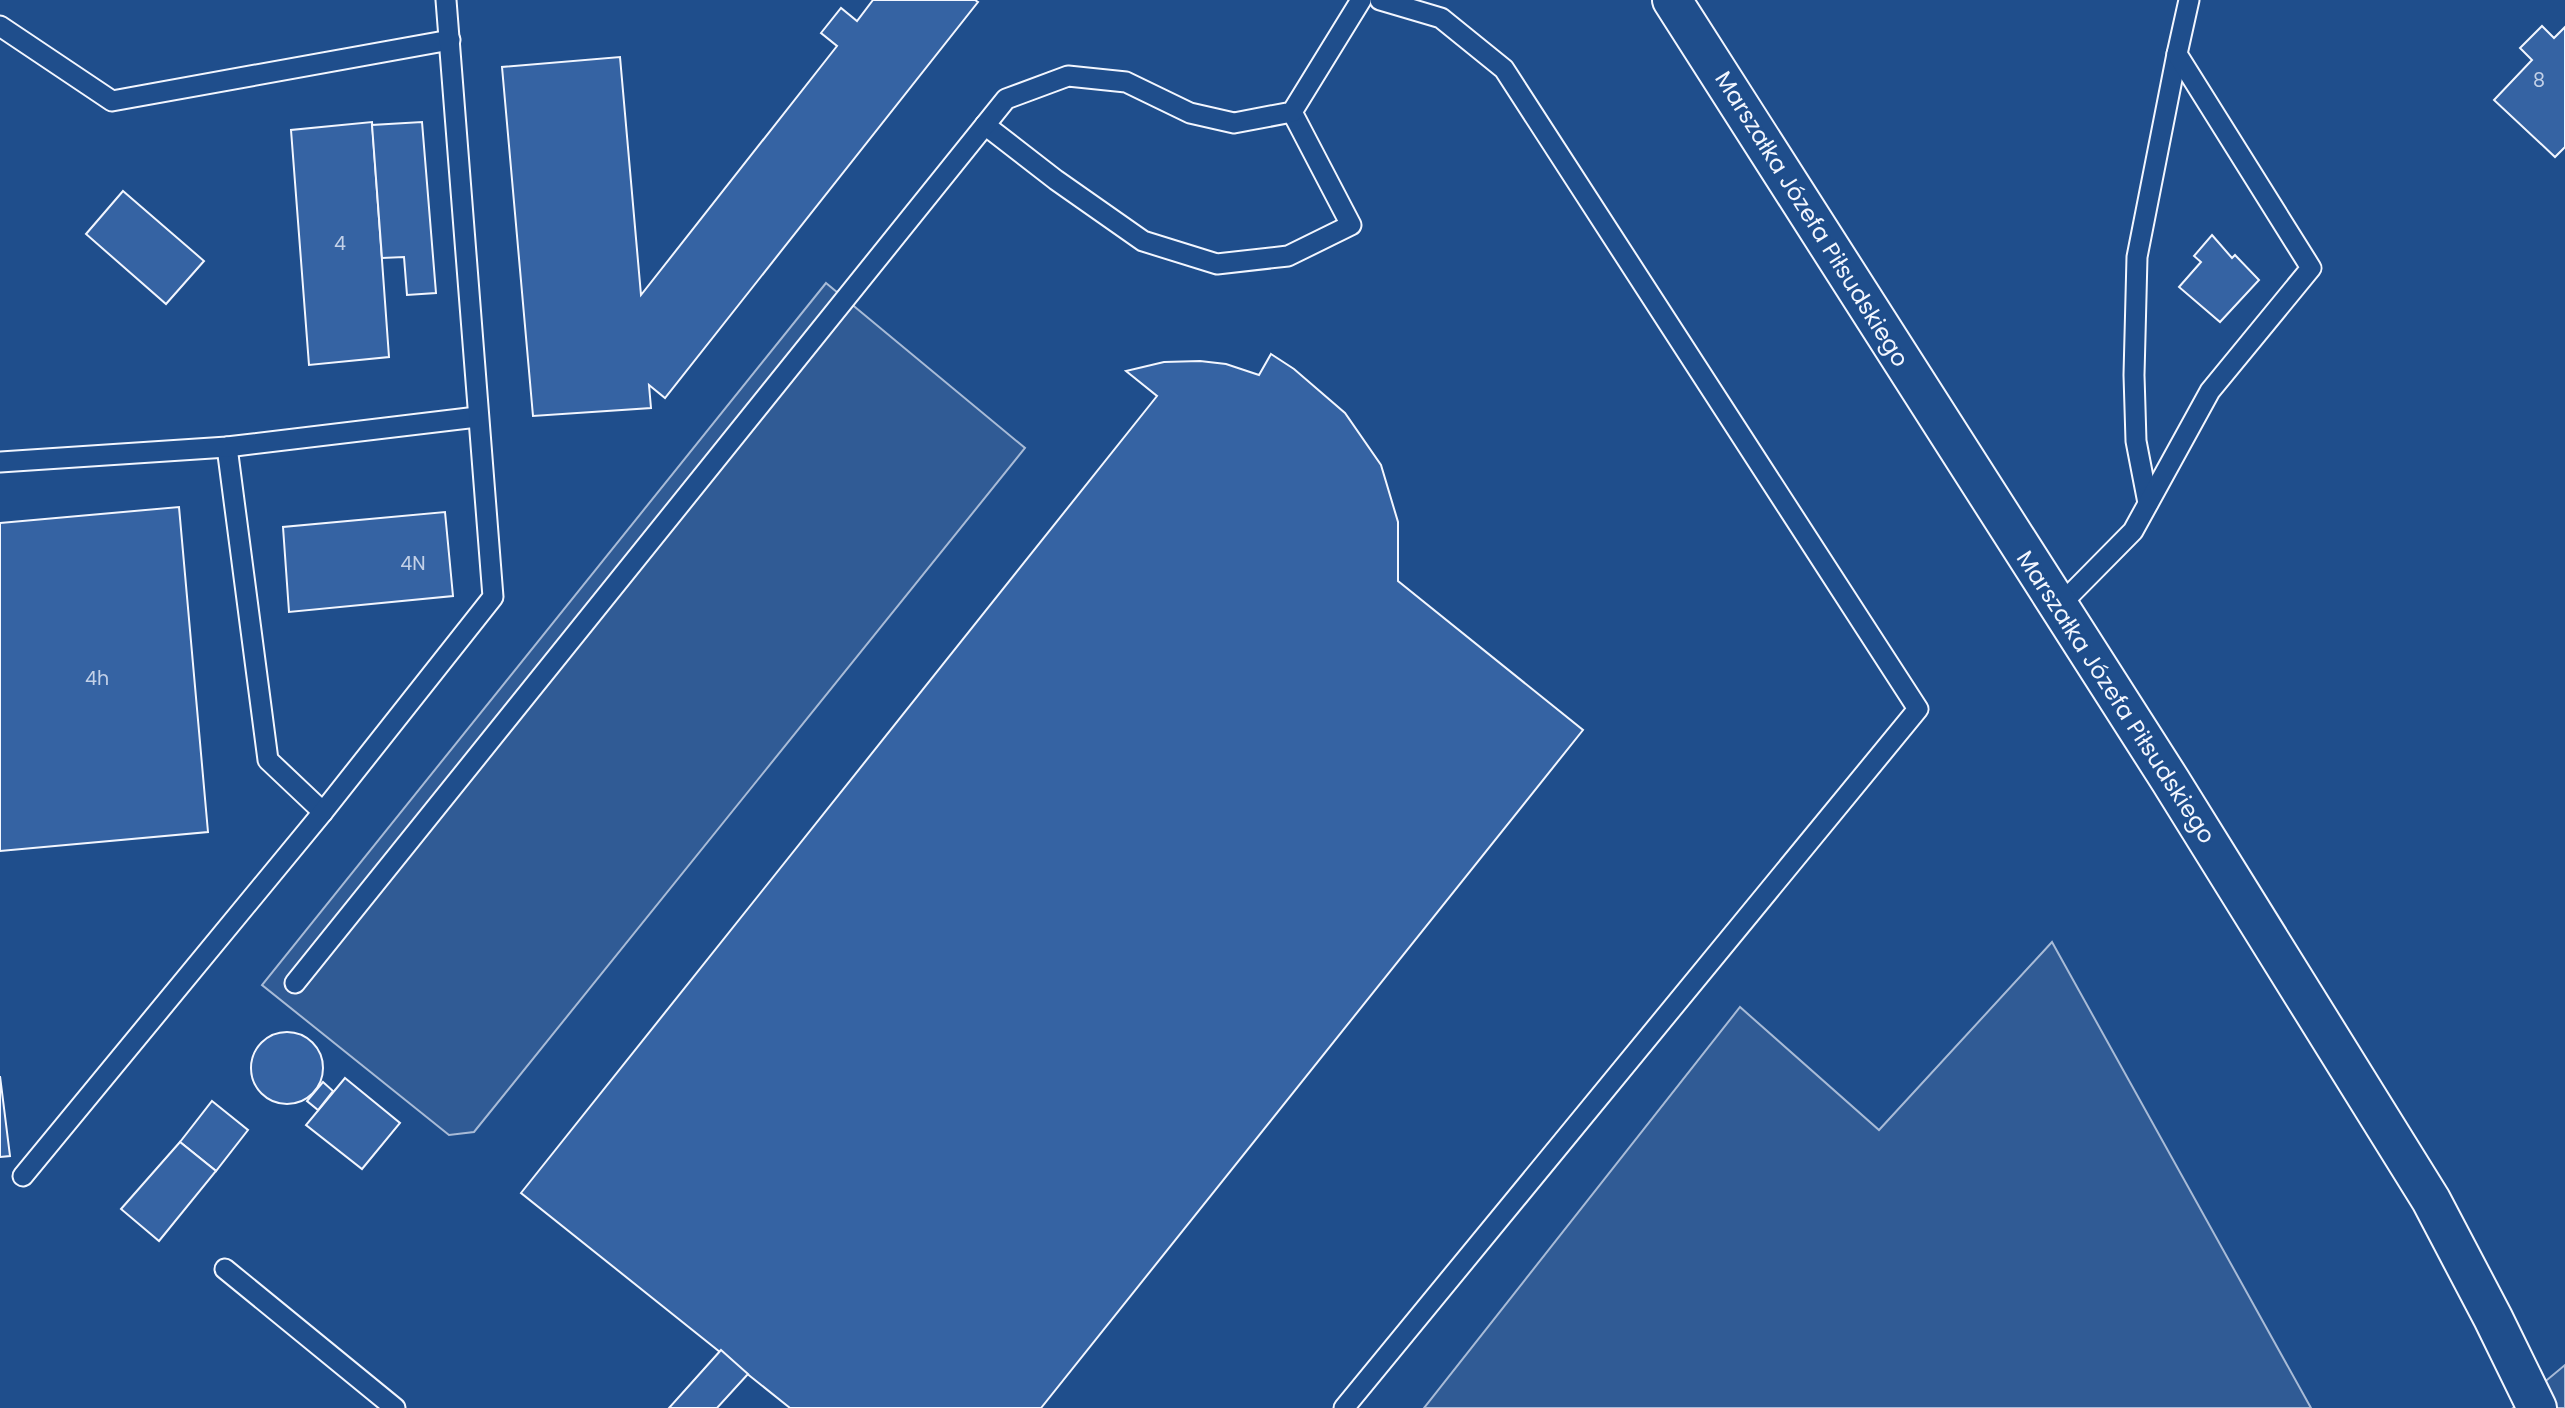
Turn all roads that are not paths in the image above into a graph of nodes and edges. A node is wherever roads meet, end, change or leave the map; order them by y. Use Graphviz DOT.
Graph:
graph roads {
  1 [pos="446,0"];
  2 [pos="1361,0"];
  3 [pos="1380,0"];
  4 [pos="1672,0"];
  5 [pos="2189,0"];
  6 [pos="0,26"];
  7 [pos="450,40"];
  8 [pos="2177,54"];
  9 [pos="1292,112"];
  10 [pos="985,125"];
  11 [pos="477,417"];
  12 [pos="227,447"];
  13 [pos="0,462"];
  14 [pos="2148,503"];
  15 [pos="2058,607"];
  16 [pos="323,812"];
  17 [pos="295,983"];
  18 [pos="23,1176"];
  19 [pos="225,1269"];
  20 [pos="396,1408"];
  21 [pos="1344,1408"];
  22 [pos="2537,1408"];
  1 -- 7 [label="lane"];
  2 -- 9 [label="lane"];
  3 -- 21 [label="lane"];
  4 -- 15 [label="highway, Marszałka Józefa Piłsudskiego"];
  5 -- 8 [label="lane"];
  6 -- 7 [label="lane"];
  7 -- 11 [label="lane"];
  8 -- 14 [label="lane"];
  8 -- 14 [label="lane"];
  9 -- 10 [label="lane"];
  9 -- 10 [label="lane"];
  10 -- 17 [label="lane"];
  11 -- 12 [label="lane"];
  11 -- 16 [label="lane"];
  12 -- 13 [label="lane"];
  12 -- 16 [label="lane"];
  14 -- 15 [label="lane"];
  15 -- 22 [label="highway, Marszałka Józefa Piłsudskiego"];
  16 -- 18 [label="lane"];
  19 -- 20 [label="lane"];
}
